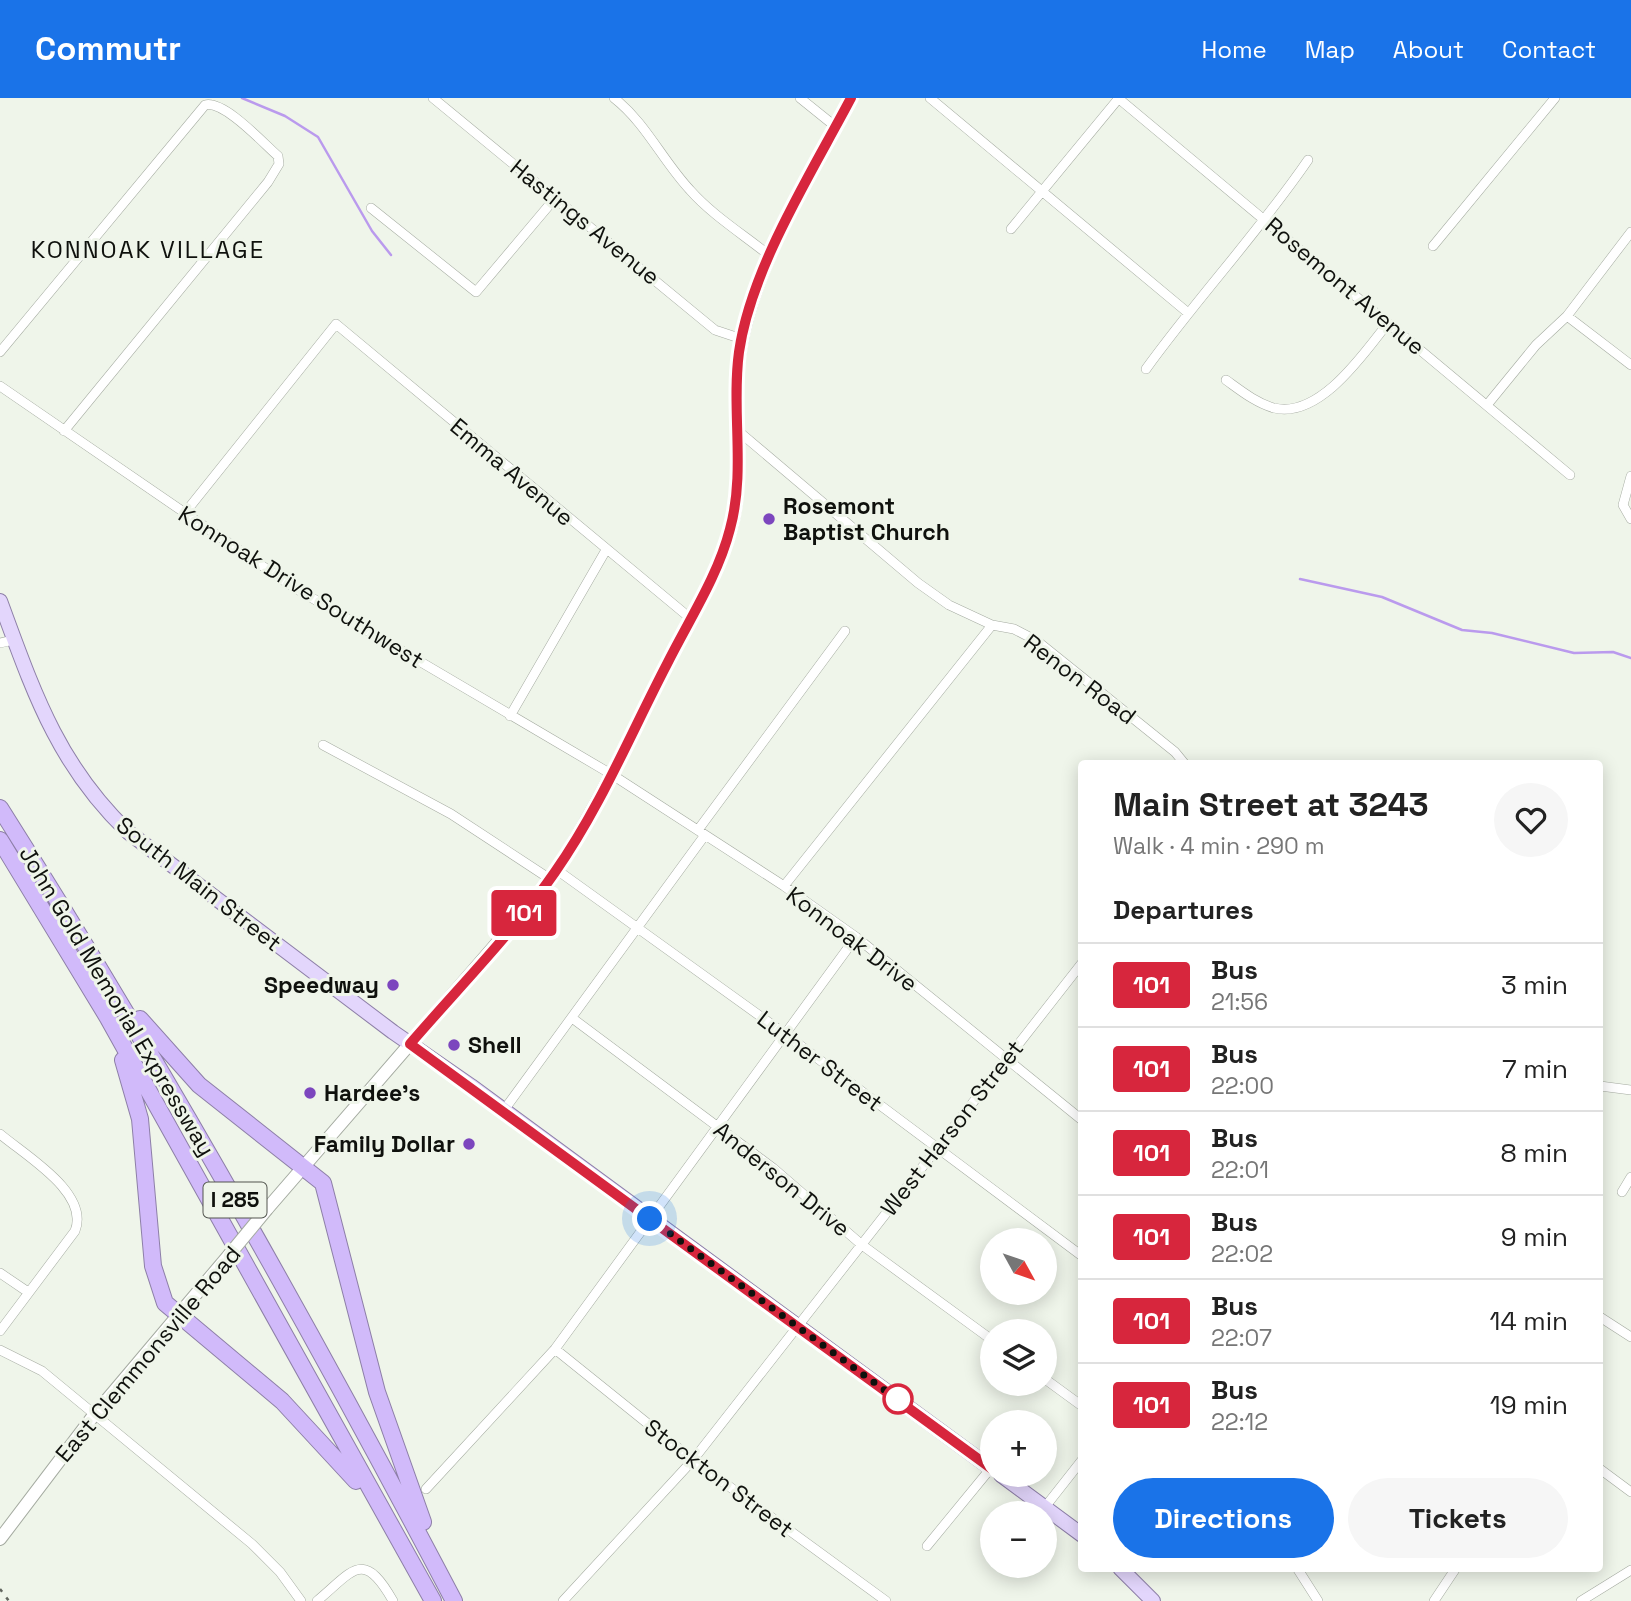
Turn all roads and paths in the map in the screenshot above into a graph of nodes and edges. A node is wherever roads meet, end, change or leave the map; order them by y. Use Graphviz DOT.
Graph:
graph roads {
  1 [pos="433,98"];
  2 [pos="614,98"];
  3 [pos="800,98"];
  4 [pos="851,98"];
  5 [pos="930,98"];
  6 [pos="1119,98"];
  7 [pos="1555,98"];
  8 [pos="836,127"];
  9 [pos="1308,160"];
  10 [pos="1043,192"];
  11 [pos="556,197"];
  12 [pos="371,208"];
  13 [pos="1266,220"];
  14 [pos="1011,229"];
  15 [pos="1631,232"];
  16 [pos="1433,246"];
  17 [pos="770,256"];
  18 [pos="1188,312"];
  19 [pos="1567,316"];
  20 [pos="1388,323"];
  21 [pos="742,339"];
  22 [pos="0,352"];
  23 [pos="1631,365"];
  24 [pos="1146,369"];
  25 [pos="1226,380"];
  26 [pos="0,386"];
  27 [pos="1487,405"];
  28 [pos="737,430"];
  29 [pos="64,431"];
  30 [pos="1570,475"];
  31 [pos="1631,476"];
  32 [pos="184,514"];
  33 [pos="1631,519"];
  34 [pos="606,550"];
  35 [pos="0,600"];
  36 [pos="690,618"];
  37 [pos="992,625"];
  38 [pos="845,631"];
  39 [pos="7,641"];
  40 [pos="510,716"];
  41 [pos="323,744"];
  42 [pos="1182,760"];
  43 [pos="611,774"];
  44 [pos="0,807"];
  45 [pos="702,832"];
  46 [pos="0,840"];
  47 [pos="554,874"];
  48 [pos="784,886"];
  49 [pos="639,927"];
  50 [pos="856,937"];
  51 [pos="1078,968"];
  52 [pos="108,979"];
  53 [pos="107,1018"];
  54 [pos="572,1018"];
  55 [pos="785,1034"];
  56 [pos="410,1044"];
  57 [pos="1005,1060"];
  58 [pos="1603,1086"];
  59 [pos="1631,1090"];
  60 [pos="504,1110"];
  61 [pos="1078,1117"];
  62 [pos="718,1126"];
  63 [pos="0,1134"];
  64 [pos="937,1149"];
  65 [pos="303,1167"];
  66 [pos="1631,1177"];
  67 [pos="1622,1192"];
  68 [pos="650,1219"];
  69 [pos="862,1245"];
  70 [pos="1078,1252"];
  71 [pos="0,1273"];
  72 [pos="28,1292"];
  73 [pos="178,1315"];
  74 [pos="1603,1319"];
  75 [pos="797,1325"];
  76 [pos="0,1331"];
  77 [pos="980,1331"];
  78 [pos="1631,1337"];
  79 [pos="555,1349"];
  80 [pos="0,1350"];
  81 [pos="1057,1388"];
  82 [pos="1078,1403"];
  83 [pos="94,1415"];
  84 [pos="693,1460"];
  85 [pos="980,1460"];
  86 [pos="1078,1465"];
  87 [pos="1603,1471"];
  88 [pos="980,1487"];
  89 [pos="1017,1487"];
  90 [pos="426,1489"];
  91 [pos="1631,1492"];
  92 [pos="1037,1501"];
  93 [pos="1050,1501"];
  94 [pos="1057,1516"];
  95 [pos="1078,1532"];
  96 [pos="0,1539"];
  97 [pos="927,1546"];
  98 [pos="1631,1570"];
  99 [pos="1124,1572"];
  100 [pos="1300,1572"];
  101 [pos="1453,1572"];
  102 [pos="1596,1592"];
  103 [pos="301,1601"];
  104 [pos="317,1601"];
  105 [pos="393,1601"];
  106 [pos="432,1601"];
  107 [pos="455,1601"];
  108 [pos="563,1601"];
  109 [pos="886,1601"];
  110 [pos="1153,1601"];
  111 [pos="1318,1601"];
  112 [pos="1434,1601"];
  113 [pos="1581,1601"];
  114 [pos="1602,1601"];
  1 -- 11 [label="street, Hastings Avenue"];
  2 -- 17 [label="street"];
  3 -- 8 [label="street"];
  4 -- 8 [label="main road, East Clemmonsville Road"];
  5 -- 10 [label="street"];
  6 -- 10 [label="street"];
  6 -- 13 [label="street, Rosemont Avenue"];
  7 -- 16 [label="street"];
  8 -- 17 [label="main road, East Clemmonsville Road"];
  9 -- 13 [label="street"];
  10 -- 14 [label="street"];
  10 -- 18 [label="street"];
  11 -- 12 [label="street"];
  11 -- 21 [label="street, Hastings Avenue"];
  13 -- 18 [label="street"];
  13 -- 20 [label="street, Rosemont Avenue"];
  15 -- 19 [label="street"];
  17 -- 21 [label="main road, East Clemmonsville Road"];
  18 -- 24 [label="street"];
  19 -- 23 [label="street"];
  19 -- 27 [label="street"];
  20 -- 25 [label="street"];
  20 -- 27 [label="street, Rosemont Avenue"];
  21 -- 28 [label="main road, East Clemmonsville Road"];
  22 -- 29 [label="street"];
  26 -- 29 [label="street, Konnoak Drive Southwest"];
  27 -- 30 [label="street, Rosemont Avenue"];
  28 -- 36 [label="main road, East Clemmonsville Road"];
  28 -- 37 [label="street, Renon Road"];
  29 -- 32 [label="street, Konnoak Drive Southwest"];
  31 -- 33 [label="street"];
  32 -- 34 [label="street, Emma Avenue"];
  32 -- 40 [label="street, Konnoak Drive Southwest"];
  34 -- 36 [label="street, Emma Avenue"];
  34 -- 40 [label="street"];
  35 -- 39 [label="main road, South Main Street"];
  36 -- 43 [label="main road, East Clemmonsville Road"];
  37 -- 42 [label="street, Renon Road"];
  37 -- 48 [label="street"];
  38 -- 45 [label="street"];
  39 -- 56 [label="main road, South Main Street"];
  40 -- 43 [label="street, Konnoak Drive Southwest"];
  41 -- 47 [label="street, Luther Street"];
  43 -- 45 [label="street, Konnoak Drive"];
  43 -- 47 [label="main road, East Clemmonsville Road"];
  44 -- 52 [label="highway, John Gold Memorial Expressway / I 285"];
  45 -- 48 [label="street, Konnoak Drive"];
  45 -- 49 [label="street"];
  46 -- 53 [label="highway, John Gold Memorial Expressway / I 285"];
  47 -- 49 [label="street, Luther Street"];
  47 -- 56 [label="main road, East Clemmonsville Road"];
  48 -- 50 [label="street, Konnoak Drive"];
  49 -- 54 [label="street"];
  49 -- 55 [label="street, Luther Street"];
  50 -- 55 [label="street"];
  50 -- 57 [label="street, Konnoak Drive"];
  51 -- 57 [label="street, West Harson Street"];
  52 -- 65 [label="highway"];
  52 -- 107 [label="highway, John Gold Memorial Expressway / I 285"];
  53 -- 73 [label="highway"];
  53 -- 106 [label="highway, John Gold Memorial Expressway / I 285"];
  54 -- 60 [label="street"];
  54 -- 62 [label="street, Anderson Drive"];
  55 -- 62 [label="street"];
  55 -- 64 [label="street, Luther Street"];
  56 -- 60 [label="main road, South Main Street"];
  56 -- 65 [label="main road, East Clemmonsville Road"];
  57 -- 61 [label="street, Konnoak Drive"];
  57 -- 64 [label="street, West Harson Street"];
  58 -- 59 [label="street"];
  60 -- 68 [label="main road, South Main Street"];
  62 -- 68 [label="street"];
  62 -- 69 [label="street, Anderson Drive"];
  63 -- 72 [label="street"];
  64 -- 69 [label="street, West Harson Street"];
  64 -- 70 [label="street, Luther Street"];
  65 -- 73 [label="main road, East Clemmonsville Road, bridge"];
  65 -- 107 [label="highway"];
  66 -- 67 [label="street"];
  68 -- 75 [label="main road, South Main Street"];
  68 -- 79 [label="street"];
  69 -- 75 [label="street, West Harson Street"];
  69 -- 77 [label="street, Anderson Drive"];
  71 -- 72 [label="street"];
  72 -- 76 [label="street"];
  73 -- 83 [label="main road, East Clemmonsville Road"];
  73 -- 106 [label="highway"];
  74 -- 78 [label="street"];
  75 -- 84 [label="street, West Harson Street"];
  75 -- 85 [label="main road, South Main Street"];
  79 -- 84 [label="street, Stockton Street"];
  79 -- 90 [label="street"];
  80 -- 83 [label="street"];
  81 -- 82 [label="street"];
  83 -- 96 [label="main road, East Clemmonsville Road"];
  83 -- 103 [label="street"];
  84 -- 108 [label="street, West Harson Street"];
  84 -- 109 [label="street, Stockton Street"];
  86 -- 93 [label="street"];
  87 -- 91 [label="street"];
  88 -- 97 [label="street"];
  89 -- 92 [label="main road, South Main Street"];
  94 -- 95 [label="main road, South Main Street"];
  98 -- 102 [label="street"];
  99 -- 110 [label="main road"];
  100 -- 111 [label="street"];
  101 -- 112 [label="street"];
  102 -- 113 [label="street"];
  102 -- 114 [label="street"];
  104 -- 105 [label="street"];
}
